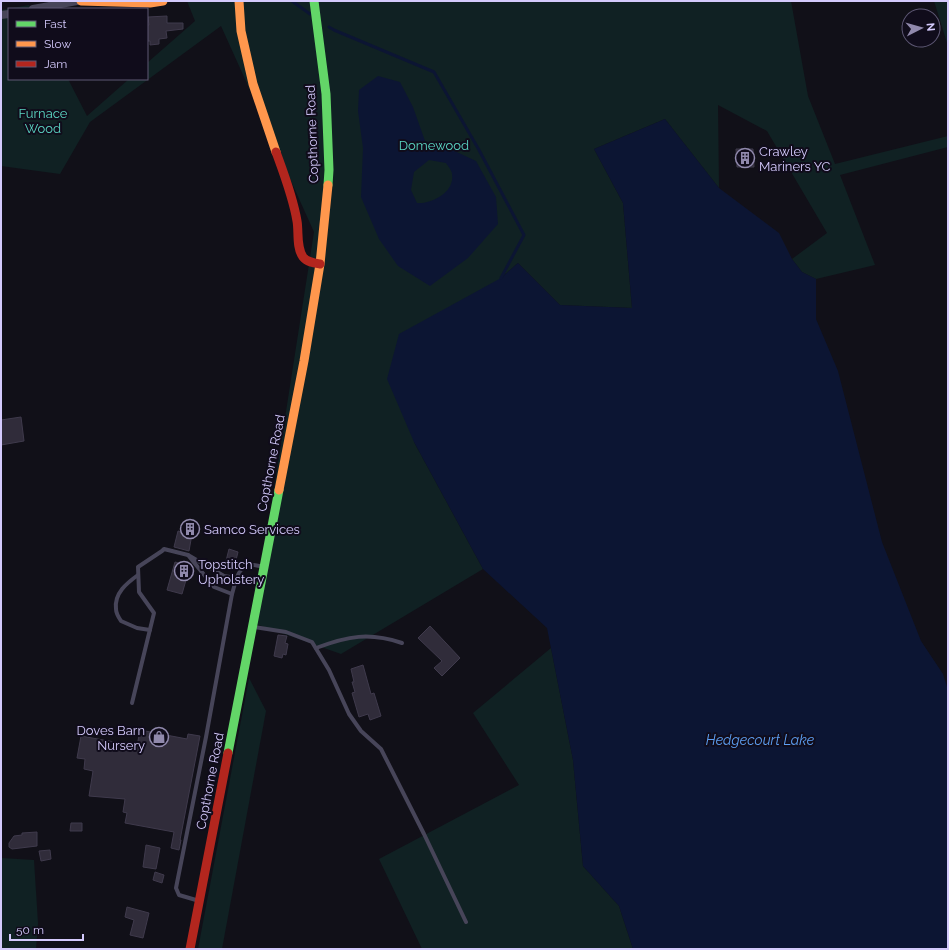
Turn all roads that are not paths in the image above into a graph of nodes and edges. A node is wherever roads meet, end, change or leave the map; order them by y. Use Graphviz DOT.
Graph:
graph roads {
  1 [pos="77,1"];
  2 [pos="81,1"];
  3 [pos="164,1"];
  4 [pos="239,1"];
  5 [pos="314,1"];
  6 [pos="38,8"];
  7 [pos="320,264"];
  8 [pos="188,555"];
  9 [pos="263,566"];
  10 [pos="138,576"];
  11 [pos="236,578"];
  12 [pos="232,594"];
  13 [pos="252,627"];
  14 [pos="150,630"];
  15 [pos="402,643"];
  16 [pos="316,648"];
  17 [pos="132,703"];
  18 [pos="199,901"];
  19 [pos="466,922"];
  20 [pos="190,949"];
  1 -- 6 [label="street"];
  2 -- 3 [label="main road"];
  4 -- 7 [label="main road"];
  5 -- 7 [label="main road, Copthorne Road"];
  7 -- 9 [label="main road, Copthorne Road"];
  8 -- 10 [label="lane"];
  8 -- 11 [label="lane"];
  8 -- 12 [label="lane"];
  9 -- 11 [label="lane"];
  9 -- 13 [label="main road, Copthorne Road"];
  10 -- 14 [label="lane"];
  10 -- 14 [label="lane"];
  11 -- 12 [label="lane"];
  12 -- 18 [label="lane"];
  13 -- 16 [label="lane"];
  13 -- 18 [label="main road, Copthorne Road"];
  14 -- 17 [label="lane"];
  15 -- 16 [label="lane"];
  16 -- 19 [label="lane"];
  18 -- 20 [label="main road, Copthorne Road"];
}
